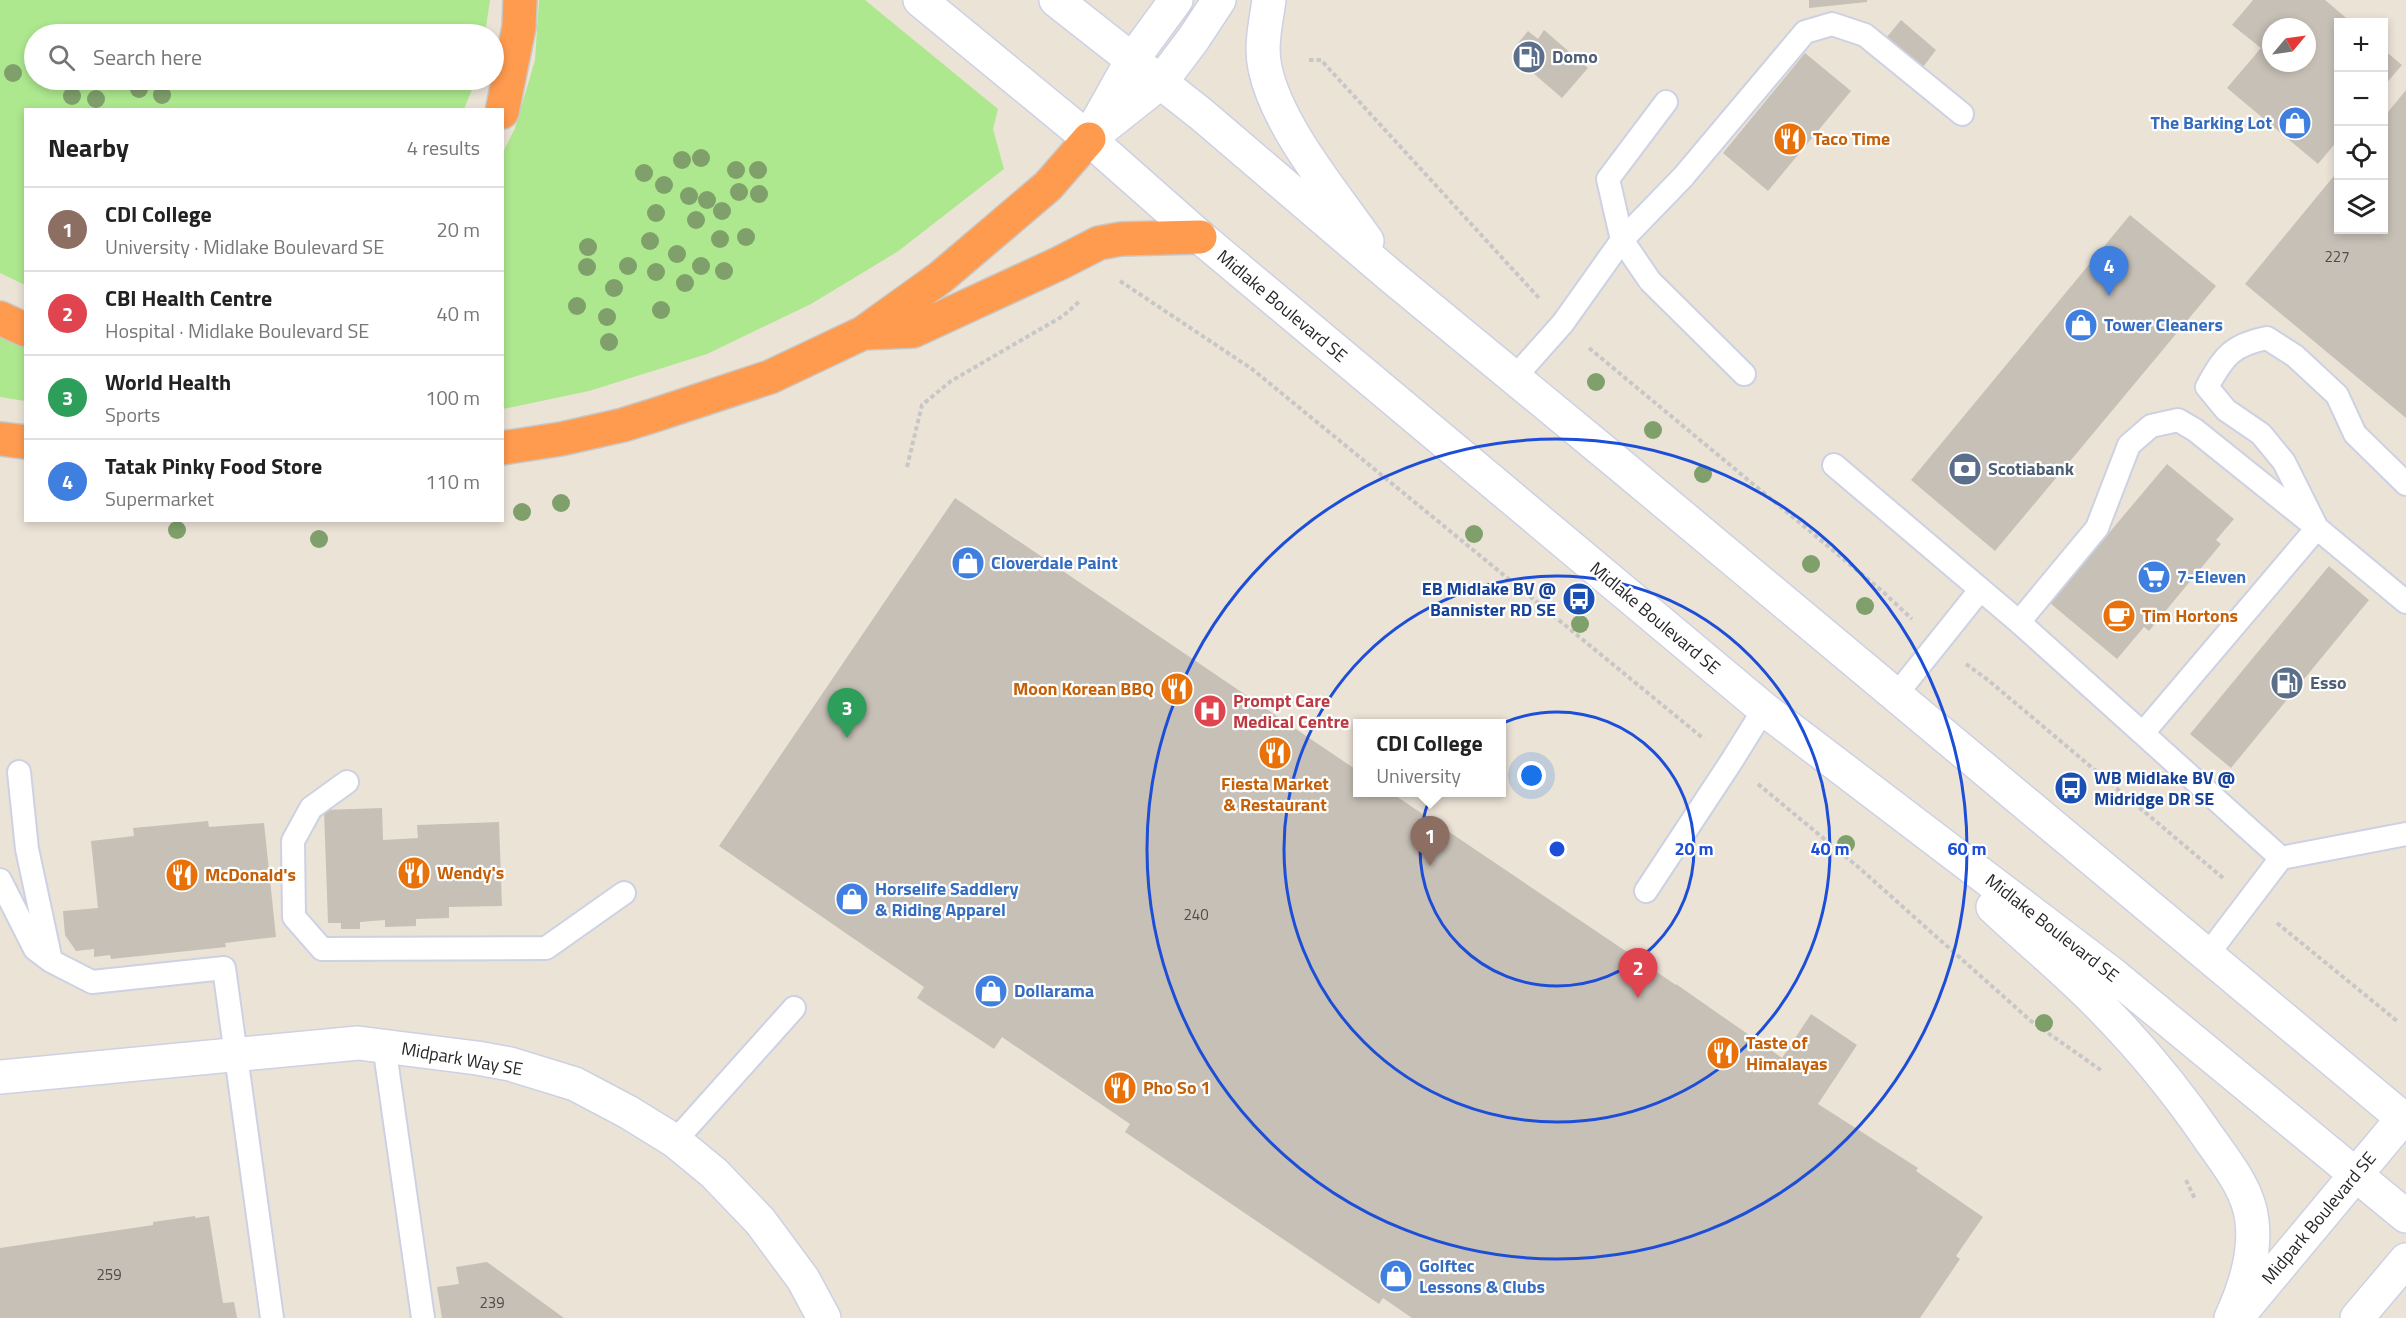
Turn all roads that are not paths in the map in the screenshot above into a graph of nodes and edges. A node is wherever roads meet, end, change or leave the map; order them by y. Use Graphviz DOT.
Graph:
graph roads {
  1 [pos="520,0"];
  2 [pos="920,0"];
  3 [pos="1056,0"];
  4 [pos="1176,0"];
  5 [pos="1219,0"];
  6 [pos="1269,0"];
  7 [pos="1132,60"];
  8 [pos="1161,82"];
  9 [pos="1666,102"];
  10 [pos="503,108"];
  11 [pos="1962,114"];
  12 [pos="1089,138"];
  13 [pos="1200,237"];
  14 [pos="1622,240"];
  15 [pos="1392,277"];
  16 [pos="0,318"];
  17 [pos="24,329"];
  18 [pos="863,333"];
  19 [pos="1744,374"];
  20 [pos="1515,377"];
  21 [pos="0,439"];
  22 [pos="24,442"];
  23 [pos="504,448"];
  24 [pos="1834,465"];
  25 [pos="2406,484"];
  26 [pos="2317,528"];
  27 [pos="1980,590"];
  28 [pos="2406,602"];
  29 [pos="2019,621"];
  30 [pos="1896,695"];
  31 [pos="1764,709"];
  32 [pos="2143,733"];
  33 [pos="19,772"];
  34 [pos="1857,779"];
  35 [pos="347,782"];
  36 [pos="2406,834"];
  37 [pos="2281,858"];
  38 [pos="0,880"];
  39 [pos="1646,891"];
  40 [pos="624,893"];
  41 [pos="2208,954"];
  42 [pos="51,962"];
  43 [pos="794,1008"];
  44 [pos="384,1045"];
  45 [pos="237,1055"];
  46 [pos="0,1077"];
  47 [pos="2405,1118"];
  48 [pos="675,1141"];
  49 [pos="2355,1174"];
  50 [pos="2406,1216"];
  51 [pos="2406,1260"];
  52 [pos="272,1318"];
  53 [pos="423,1318"];
  54 [pos="824,1318"];
  55 [pos="2230,1318"];
  56 [pos="2236,1318"];
  57 [pos="2357,1318"];
  1 -- 10 [label="highway"];
  2 -- 12 [label="street, Midlake Boulevard SE"];
  3 -- 7 [label="street"];
  4 -- 7 [label="street"];
  5 -- 8 [label="street"];
  6 -- 15 [label="street"];
  7 -- 8 [label="street"];
  7 -- 12 [label="street"];
  8 -- 12 [label="street"];
  8 -- 15 [label="street"];
  9 -- 14 [label="lane"];
  11 -- 14 [label="lane"];
  12 -- 13 [label="street, Midlake Boulevard SE"];
  12 -- 18 [label="highway"];
  13 -- 18 [label="highway"];
  13 -- 31 [label="street, Midlake Boulevard SE"];
  14 -- 19 [label="lane"];
  14 -- 20 [label="lane"];
  15 -- 20 [label="street"];
  16 -- 17 [label="highway"];
  18 -- 23 [label="highway"];
  20 -- 30 [label="street"];
  21 -- 22 [label="highway"];
  24 -- 27 [label="lane"];
  25 -- 26 [label="lane"];
  26 -- 28 [label="lane"];
  26 -- 29 [label="lane"];
  26 -- 32 [label="lane"];
  27 -- 29 [label="lane"];
  27 -- 30 [label="lane"];
  29 -- 32 [label="lane"];
  30 -- 41 [label="street"];
  31 -- 34 [label="street, Midlake Boulevard SE"];
  31 -- 39 [label="lane"];
  32 -- 37 [label="lane"];
  33 -- 42 [label="lane"];
  34 -- 49 [label="street, Midlake Boulevard SE"];
  34 -- 55 [label="street"];
  35 -- 40 [label="lane"];
  36 -- 37 [label="lane"];
  37 -- 41 [label="lane"];
  38 -- 42 [label="lane"];
  41 -- 47 [label="street"];
  42 -- 45 [label="lane"];
  43 -- 48 [label="lane"];
  44 -- 45 [label="street, Midpark Way SE"];
  44 -- 48 [label="street, Midpark Way SE"];
  44 -- 53 [label="lane"];
  45 -- 46 [label="street, Midpark Way SE"];
  45 -- 52 [label="lane"];
  47 -- 49 [label="street, Midpark Boulevard SE"];
  48 -- 54 [label="street, Midpark Way SE"];
  49 -- 50 [label="street, Midlake Boulevard SE"];
  49 -- 56 [label="street, Midpark Boulevard SE"];
  51 -- 57 [label="street"];
}
